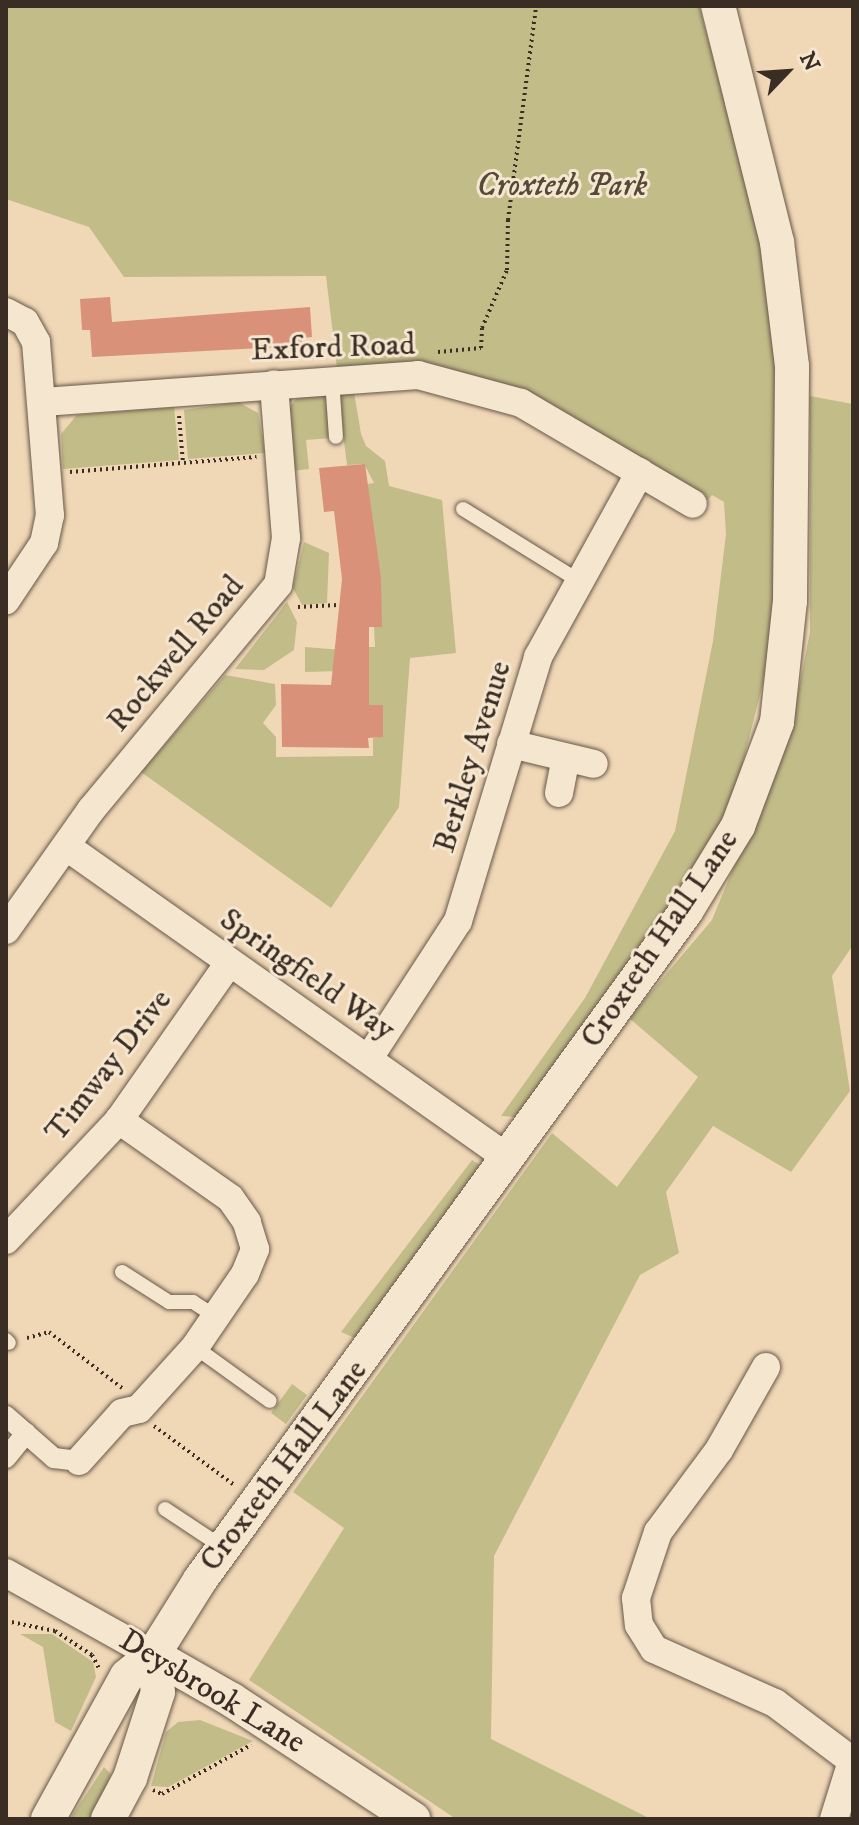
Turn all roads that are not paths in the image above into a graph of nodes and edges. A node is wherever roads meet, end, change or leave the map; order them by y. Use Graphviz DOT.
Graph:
graph roads {
  1 [pos="718,6"];
  2 [pos="6,312"];
  3 [pos="332,379"];
  4 [pos="274,384"];
  5 [pos="43,402"];
  6 [pos="336,437"];
  7 [pos="640,472"];
  8 [pos="693,504"];
  9 [pos="463,509"];
  10 [pos="579,581"];
  11 [pos="6,600"];
  12 [pos="511,744"];
  13 [pos="566,758"];
  14 [pos="594,764"];
  15 [pos="559,793"];
  16 [pos="67,847"];
  17 [pos="6,930"];
  18 [pos="229,963"];
  19 [pos="369,1058"];
  20 [pos="119,1120"];
  21 [pos="509,1159"];
  22 [pos="6,1240"];
  23 [pos="122,1272"];
  24 [pos="216,1317"];
  25 [pos="195,1347"];
  26 [pos="766,1367"];
  27 [pos="270,1401"];
  28 [pos="6,1416"];
  29 [pos="26,1433"];
  30 [pos="6,1458"];
  31 [pos="79,1461"];
  32 [pos="165,1509"];
  33 [pos="224,1549"];
  34 [pos="6,1573"];
  35 [pos="153,1655"];
  36 [pos="86,1749"];
  37 [pos="852,1759"];
  38 [pos="130,1778"];
  39 [pos="48,1819"];
  40 [pos="108,1819"];
  41 [pos="413,1819"];
  42 [pos="834,1819"];
  1 -- 21 [label="street, Croxteth Hall Lane"];
  2 -- 5 [label="street"];
  3 -- 4 [label="street, Exford Road"];
  3 -- 6 [label="lane"];
  3 -- 7 [label="street, Exford Road"];
  4 -- 5 [label="street, Exford Road"];
  4 -- 16 [label="street, Rockwell Road"];
  5 -- 11 [label="street"];
  7 -- 8 [label="street, Exford Road"];
  7 -- 10 [label="street, Berkley Avenue"];
  9 -- 10 [label="lane"];
  10 -- 12 [label="street, Berkley Avenue"];
  12 -- 13 [label="street"];
  12 -- 19 [label="street, Berkley Avenue"];
  13 -- 14 [label="street"];
  13 -- 15 [label="street"];
  16 -- 17 [label="street, Rockwell Road"];
  16 -- 18 [label="street, Springfield Way"];
  18 -- 19 [label="street, Springfield Way"];
  18 -- 20 [label="street, Timway Drive"];
  19 -- 21 [label="street, Springfield Way"];
  20 -- 22 [label="street, Timway Drive"];
  20 -- 24 [label="street"];
  21 -- 33 [label="street, Croxteth Hall Lane"];
  23 -- 24 [label="lane"];
  24 -- 25 [label="street"];
  25 -- 27 [label="lane"];
  25 -- 31 [label="street"];
  26 -- 37 [label="street"];
  28 -- 29 [label="street"];
  29 -- 30 [label="street"];
  29 -- 31 [label="street"];
  32 -- 33 [label="lane"];
  33 -- 35 [label="street, Croxteth Hall Lane"];
  34 -- 35 [label="street, Deysbrook Lane"];
  35 -- 36 [label="street, Croxteth Hall Lane"];
  35 -- 38 [label="street"];
  35 -- 41 [label="street, Deysbrook Lane"];
  36 -- 38 [label="street"];
  36 -- 39 [label="street, Croxteth Hall Lane"];
  37 -- 42 [label="street"];
  38 -- 40 [label="street"];
}
